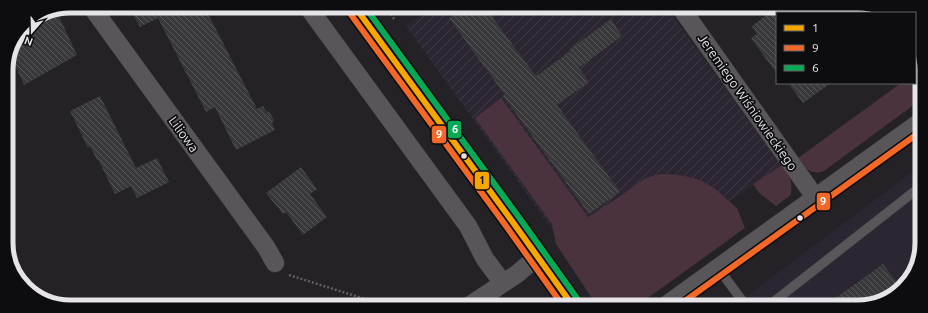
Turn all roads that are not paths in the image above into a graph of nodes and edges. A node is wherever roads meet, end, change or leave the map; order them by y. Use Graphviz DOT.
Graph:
graph roads {
  1 [pos="96,13"];
  2 [pos="312,13"];
  3 [pos="359,13"];
  4 [pos="685,13"];
  5 [pos="915,126"];
  6 [pos="915,192"];
  7 [pos="815,197"];
  8 [pos="537,257"];
  9 [pos="275,263"];
  10 [pos="718,268"];
  11 [pos="503,283"];
  12 [pos="478,300"];
  13 [pos="569,300"];
  14 [pos="673,300"];
  15 [pos="742,300"];
  16 [pos="776,300"];
  1 -- 9 [label="street, Liliowa"];
  2 -- 11 [label="street"];
  3 -- 8 [label="main road"];
  4 -- 7 [label="street, Jeremiego Wiśniowieckiego"];
  5 -- 7 [label="street"];
  6 -- 16 [label="lane"];
  7 -- 10 [label="street"];
  8 -- 11 [label="street"];
  8 -- 13 [label="main road"];
  10 -- 14 [label="street"];
  10 -- 15 [label="lane"];
  11 -- 12 [label="street"];
}
